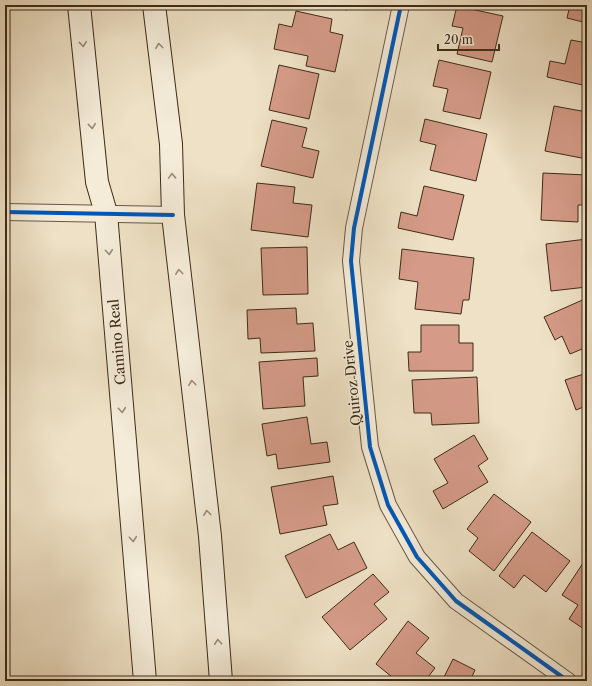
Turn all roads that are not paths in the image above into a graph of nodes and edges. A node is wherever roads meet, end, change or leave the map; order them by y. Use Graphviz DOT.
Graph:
graph roads {
  1 [pos="79,5"];
  2 [pos="154,5"];
  3 [pos="401,5"];
  4 [pos="5,212"];
  5 [pos="106,213"];
  6 [pos="173,215"];
  7 [pos="145,681"];
  8 [pos="221,681"];
  9 [pos="568,681"];
  1 -- 5 [label="main road, Camino Real, one-way"];
  6 -- 2 [label="main road, one-way"];
  3 -- 9 [label="street, Quiroz Drive"];
  4 -- 5 [label="street"];
  5 -- 6 [label="street"];
  5 -- 7 [label="main road, Camino Real, one-way"];
  8 -- 6 [label="main road, one-way"];
}
